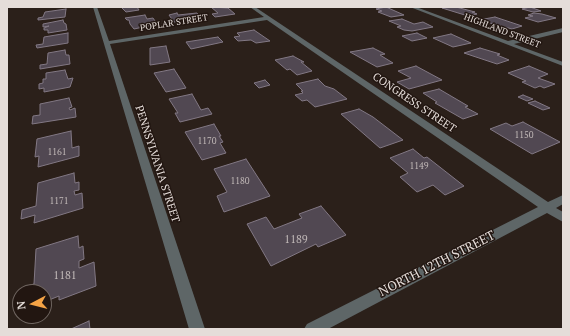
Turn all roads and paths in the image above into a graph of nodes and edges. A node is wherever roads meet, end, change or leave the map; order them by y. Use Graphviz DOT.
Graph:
graph roads {
  1 [pos="95,7"];
  2 [pos="252,7"];
  3 [pos="412,7"];
  4 [pos="268,18"];
  5 [pos="563,30"];
  6 [pos="106,43"];
  7 [pos="508,43"];
  8 [pos="563,64"];
  9 [pos="563,199"];
  10 [pos="547,207"];
  11 [pos="563,218"];
  12 [pos="197,329"];
  13 [pos="312,329"];
  1 -- 6 [label="street, PENNSYLVANIA STREET"];
  2 -- 4 [label="street, CONGRESS STREET"];
  3 -- 7 [label="street, HIGHLAND STREET"];
  4 -- 6 [label="street, POPLAR STREET"];
  4 -- 10 [label="street, CONGRESS STREET"];
  5 -- 7 [label="street"];
  6 -- 12 [label="street, PENNSYLVANIA STREET"];
  7 -- 8 [label="street, HIGHLAND STREET"];
  9 -- 10 [label="street, NORTH 12TH STREET"];
  10 -- 11 [label="street, CONGRESS STREET"];
  10 -- 13 [label="street, NORTH 12TH STREET"];
}
